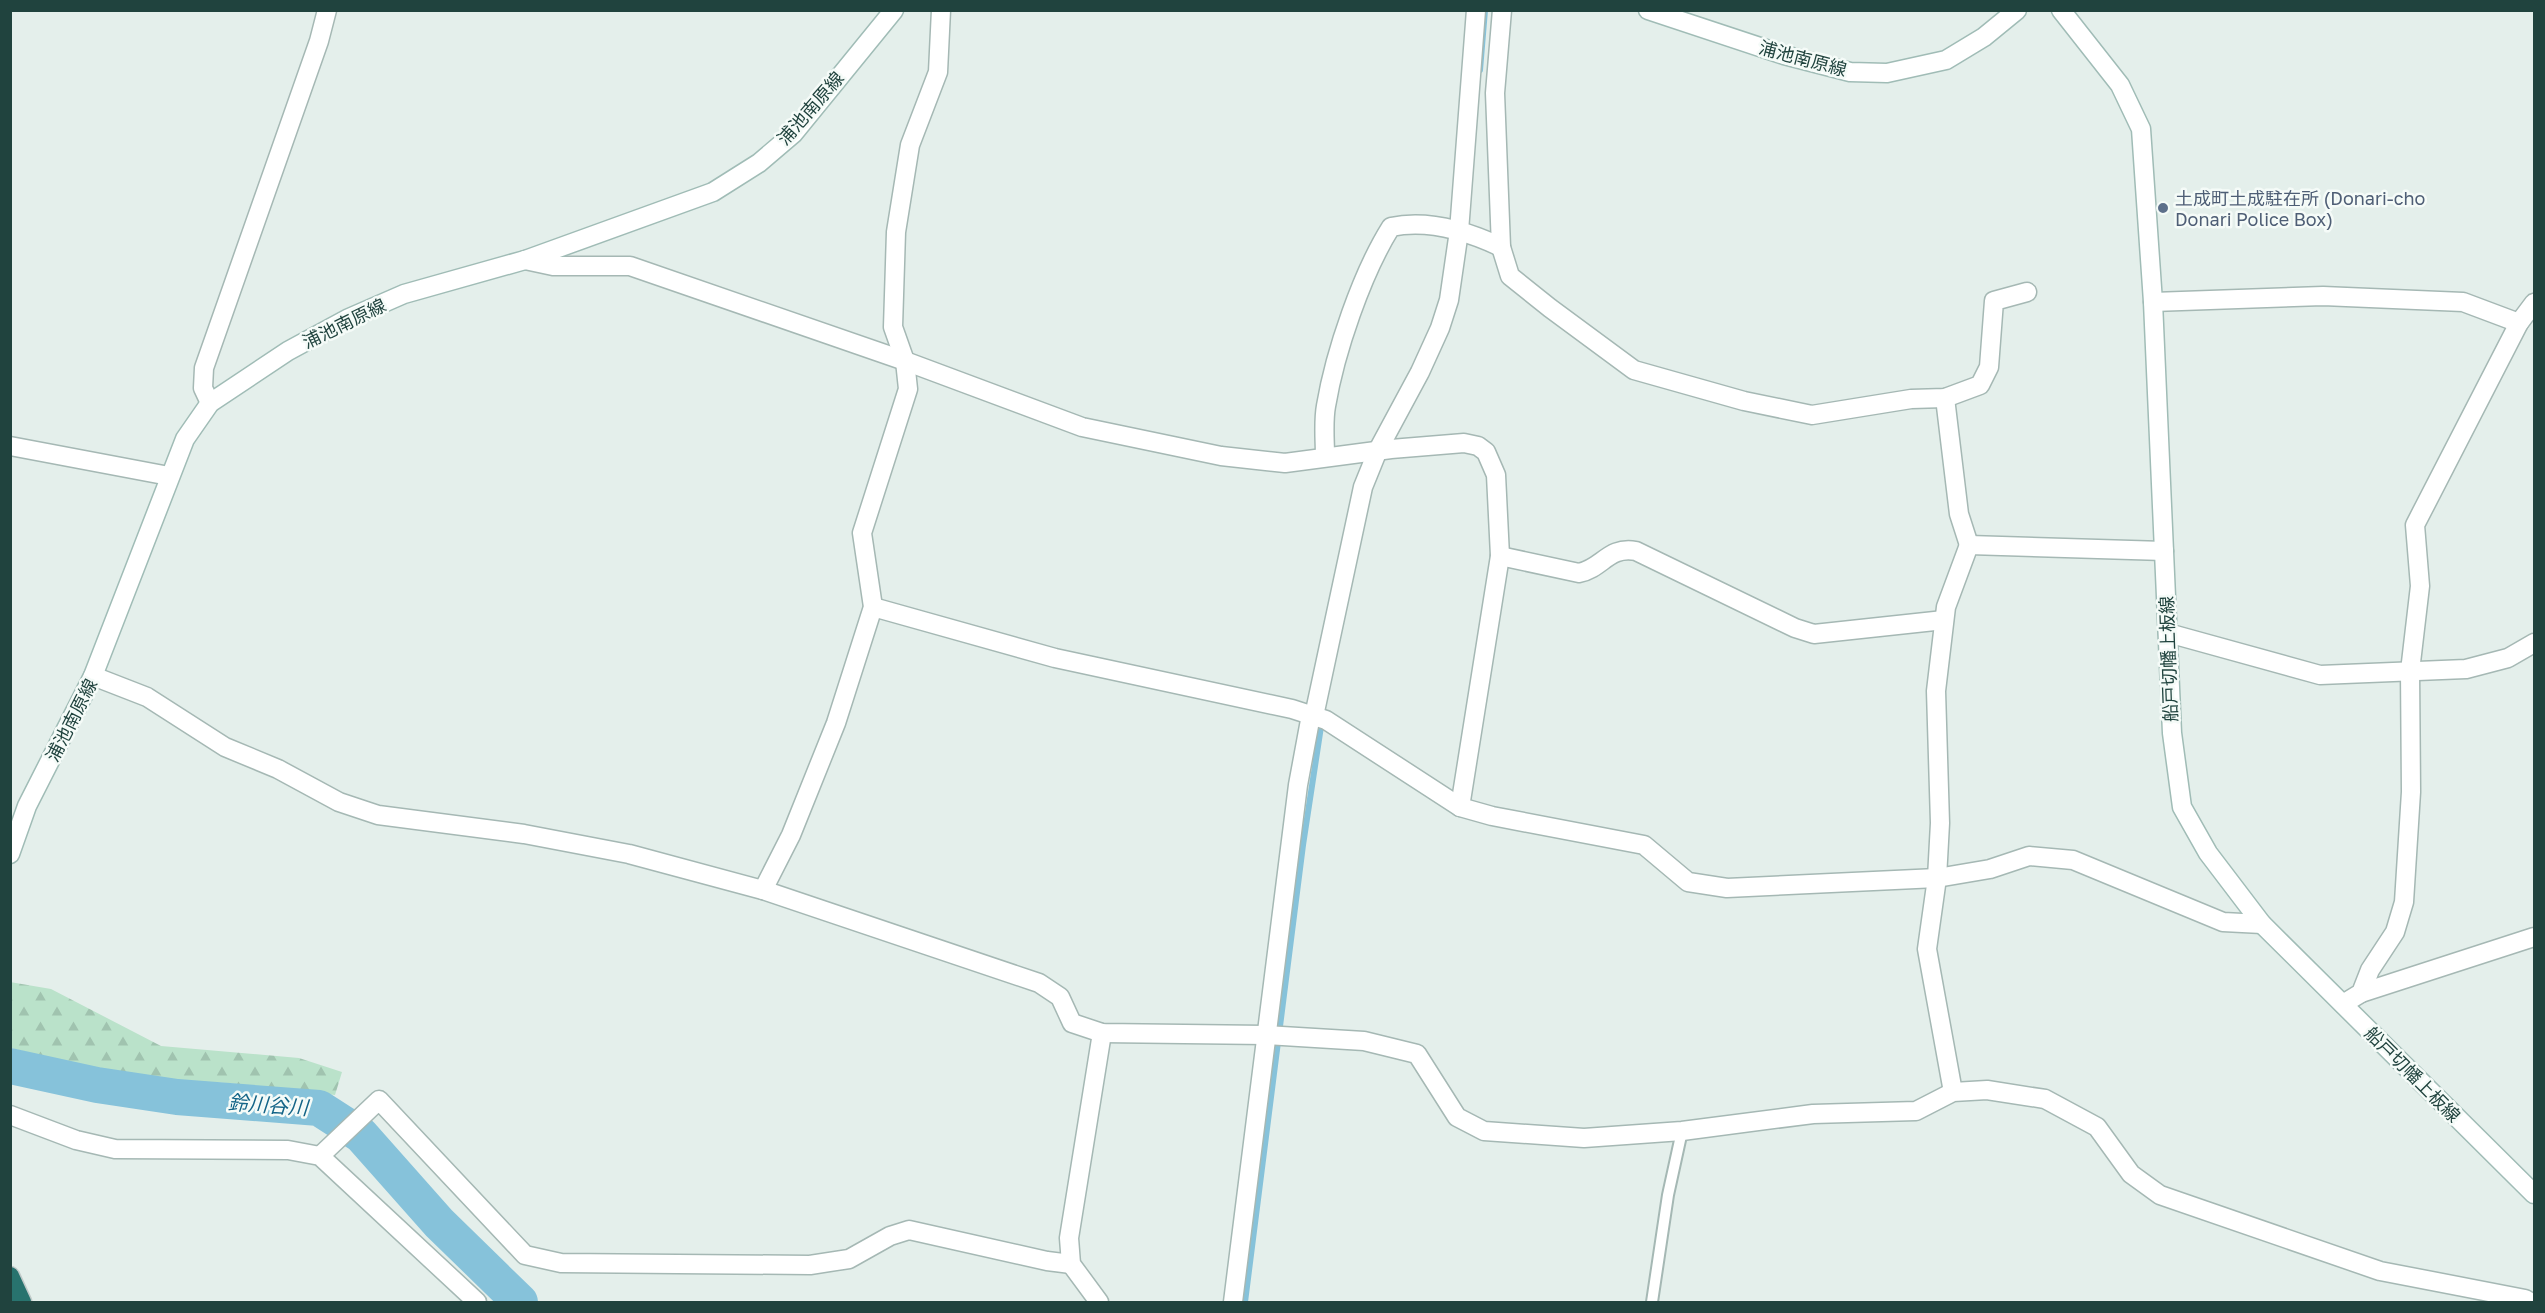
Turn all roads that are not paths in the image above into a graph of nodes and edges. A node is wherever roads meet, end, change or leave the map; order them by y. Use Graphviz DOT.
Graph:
graph roads {
  1 [pos="327,10"];
  2 [pos="894,10"];
  3 [pos="941,10"];
  4 [pos="1476,10"];
  5 [pos="1502,10"];
  6 [pos="1648,10"];
  7 [pos="2017,10"];
  8 [pos="2061,10"];
  9 [pos="1464,232"];
  10 [pos="1501,248"];
  11 [pos="525,260"];
  12 [pos="2027,292"];
  13 [pos="2153,302"];
  14 [pos="2535,303"];
  15 [pos="2519,323"];
  16 [pos="904,361"];
  17 [pos="1945,398"];
  18 [pos="210,403"];
  19 [pos="10,446"];
  20 [pos="1384,450"];
  21 [pos="1324,457"];
  22 [pos="169,476"];
  23 [pos="1969,545"];
  24 [pos="2164,551"];
  25 [pos="1500,556"];
  26 [pos="873,607"];
  27 [pos="1944,620"];
  28 [pos="2168,633"];
  29 [pos="2535,643"];
  30 [pos="2410,671"];
  31 [pos="93,676"];
  32 [pos="1317,718"];
  33 [pos="1460,807"];
  34 [pos="10,854"];
  35 [pos="1937,878"];
  36 [pos="763,891"];
  37 [pos="2262,924"];
  38 [pos="2535,937"];
  39 [pos="2361,993"];
  40 [pos="2343,1004"];
  41 [pos="1102,1034"];
  42 [pos="1274,1035"];
  43 [pos="1953,1092"];
  44 [pos="10,1115"];
  45 [pos="1682,1131"];
  46 [pos="327,1150"];
  47 [pos="2535,1194"];
  48 [pos="1071,1264"];
  49 [pos="10,1276"];
  50 [pos="22,1302"];
  51 [pos="477,1302"];
  52 [pos="1099,1302"];
  53 [pos="1233,1302"];
  54 [pos="1652,1302"];
  55 [pos="2529,1302"];
  1 -- 18 [label="street"];
  2 -- 11 [label="street, 浦池南原線"];
  3 -- 16 [label="street"];
  4 -- 9 [label="street"];
  5 -- 10 [label="street"];
  6 -- 7 [label="street, 浦池南原線"];
  8 -- 13 [label="street, 船戸切幡上板線"];
  9 -- 10 [label="street"];
  9 -- 20 [label="street"];
  9 -- 21 [label="street"];
  10 -- 17 [label="street"];
  11 -- 16 [label="street"];
  11 -- 18 [label="street, 浦池南原線"];
  12 -- 17 [label="street"];
  13 -- 15 [label="street"];
  13 -- 24 [label="street, 船戸切幡上板線"];
  14 -- 15 [label="street"];
  15 -- 30 [label="street"];
  16 -- 21 [label="street"];
  16 -- 26 [label="street"];
  17 -- 23 [label="street"];
  18 -- 22 [label="street, 浦池南原線"];
  19 -- 22 [label="street"];
  20 -- 21 [label="street"];
  20 -- 25 [label="street"];
  20 -- 32 [label="street"];
  22 -- 31 [label="street, 浦池南原線"];
  23 -- 24 [label="street"];
  23 -- 27 [label="street"];
  24 -- 28 [label="street, 船戸切幡上板線"];
  25 -- 27 [label="street"];
  25 -- 33 [label="street"];
  26 -- 32 [label="street"];
  26 -- 36 [label="street"];
  27 -- 35 [label="street"];
  28 -- 30 [label="street"];
  28 -- 37 [label="street, 船戸切幡上板線"];
  29 -- 30 [label="street"];
  30 -- 39 [label="street"];
  31 -- 34 [label="street, 浦池南原線"];
  31 -- 36 [label="street"];
  32 -- 33 [label="street"];
  32 -- 42 [label="street"];
  33 -- 35 [label="street"];
  35 -- 37 [label="street"];
  35 -- 43 [label="street"];
  36 -- 41 [label="street"];
  37 -- 40 [label="street, 船戸切幡上板線"];
  38 -- 39 [label="street"];
  39 -- 40 [label="street"];
  40 -- 47 [label="street, 船戸切幡上板線"];
  41 -- 42 [label="street"];
  41 -- 48 [label="street"];
  42 -- 45 [label="street"];
  42 -- 53 [label="street"];
  43 -- 45 [label="street"];
  43 -- 55 [label="street"];
  44 -- 46 [label="street"];
  45 -- 54 [label="lane"];
  46 -- 48 [label="street"];
  46 -- 51 [label="street"];
  48 -- 52 [label="street"];
  49 -- 50 [label="highway"];
}
